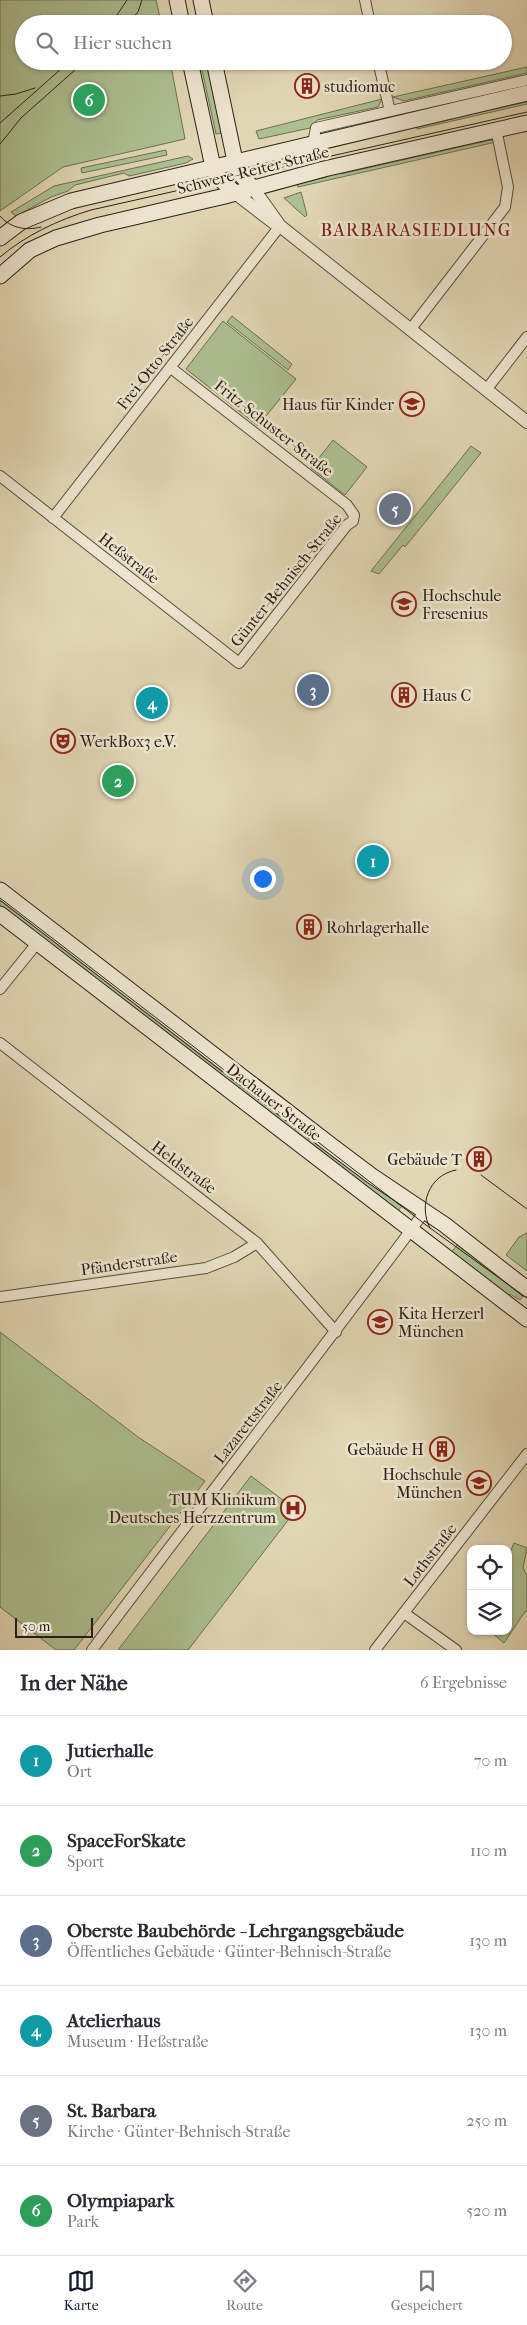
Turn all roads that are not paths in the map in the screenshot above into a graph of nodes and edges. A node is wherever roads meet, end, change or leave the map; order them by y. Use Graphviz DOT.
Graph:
graph roads {
  1 [pos="177,0"];
  2 [pos="201,0"];
  3 [pos="365,0"];
  4 [pos="180,15"];
  5 [pos="204,15"];
  6 [pos="368,15"];
  7 [pos="192,70"];
  8 [pos="216,70"];
  9 [pos="380,70"];
  10 [pos="527,80"];
  11 [pos="527,93"];
  12 [pos="390,111"];
  13 [pos="527,123"];
  14 [pos="496,129"];
  15 [pos="313,143"];
  16 [pos="236,161"];
  17 [pos="212,167"];
  18 [pos="253,188"];
  19 [pos="235,193"];
  20 [pos="280,226"];
  21 [pos="0,238"];
  22 [pos="0,276"];
  23 [pos="410,330"];
  24 [pos="527,338"];
  25 [pos="171,368"];
  26 [pos="486,390"];
  27 [pos="527,422"];
  28 [pos="0,476"];
  29 [pos="354,515"];
  30 [pos="53,518"];
  31 [pos="239,663"];
  32 [pos="0,890"];
  33 [pos="0,914"];
  34 [pos="38,942"];
  35 [pos="0,989"];
  36 [pos="0,1043"];
  37 [pos="425,1211"];
  38 [pos="412,1230"];
  39 [pos="257,1243"];
  40 [pos="527,1289"];
  41 [pos="0,1297"];
  42 [pos="527,1319"];
  43 [pos="336,1332"];
  44 [pos="527,1454"];
  45 [pos="404,1612"];
  46 [pos="92,1650"];
  47 [pos="375,1650"];
  48 [pos="456,1650"];
  1 -- 4 [label="main road"];
  2 -- 5 [label="main road"];
  3 -- 6 [label="street"];
  7 -- 17 [label="main road"];
  8 -- 16 [label="main road"];
  9 -- 12 [label="street"];
  10 -- 12 [label="street, Schwere-Reiter-Straße"];
  11 -- 15 [label="main road, Schwere-Reiter-Straße"];
  12 -- 15 [label="street, Schwere-Reiter-Straße"];
  13 -- 14 [label="main road, Schwere-Reiter-Straße"];
  14 -- 18 [label="main road, Schwere-Reiter-Straße"];
  14 -- 23 [label="street"];
  15 -- 16 [label="main road, Schwere-Reiter-Straße"];
  16 -- 17 [label="main road, Schwere-Reiter-Straße"];
  16 -- 18 [label="main road"];
  17 -- 19 [label="main road"];
  17 -- 21 [label="main road, Schwere-Reiter-Straße"];
  18 -- 19 [label="main road, Schwere-Reiter-Straße"];
  18 -- 20 [label="street"];
  19 -- 20 [label="street"];
  19 -- 22 [label="main road, Schwere-Reiter-Straße"];
  20 -- 23 [label="street"];
  20 -- 25 [label="street, Frei-Otto-Straße"];
  23 -- 26 [label="street"];
  24 -- 26 [label="street"];
  25 -- 29 [label="street, Fritz-Schuster-Straße"];
  25 -- 30 [label="street, Frei-Otto-Straße"];
  26 -- 27 [label="street"];
  28 -- 30 [label="street, Heßstraße"];
  29 -- 31 [label="street, Günter-Behnisch-Straße"];
  30 -- 31 [label="street, Heßstraße"];
  32 -- 37 [label="main road, Dachauer Straße"];
  33 -- 34 [label="main road, Dachauer Straße"];
  34 -- 35 [label="street"];
  34 -- 38 [label="main road, Dachauer Straße"];
  36 -- 39 [label="street, Heldstraße"];
  37 -- 38 [label="street, Lazarettstraße"];
  37 -- 40 [label="main road, Dachauer Straße"];
  38 -- 42 [label="main road, Dachauer Straße"];
  38 -- 43 [label="street, Lazarettstraße"];
  39 -- 41 [label="street, Pfänderstraße"];
  39 -- 43 [label="street, Heldstraße"];
  43 -- 46 [label="street, Lazarettstraße"];
  44 -- 45 [label="street, Lothstraße"];
  45 -- 47 [label="street, Lothstraße"];
  45 -- 48 [label="street"];
}
